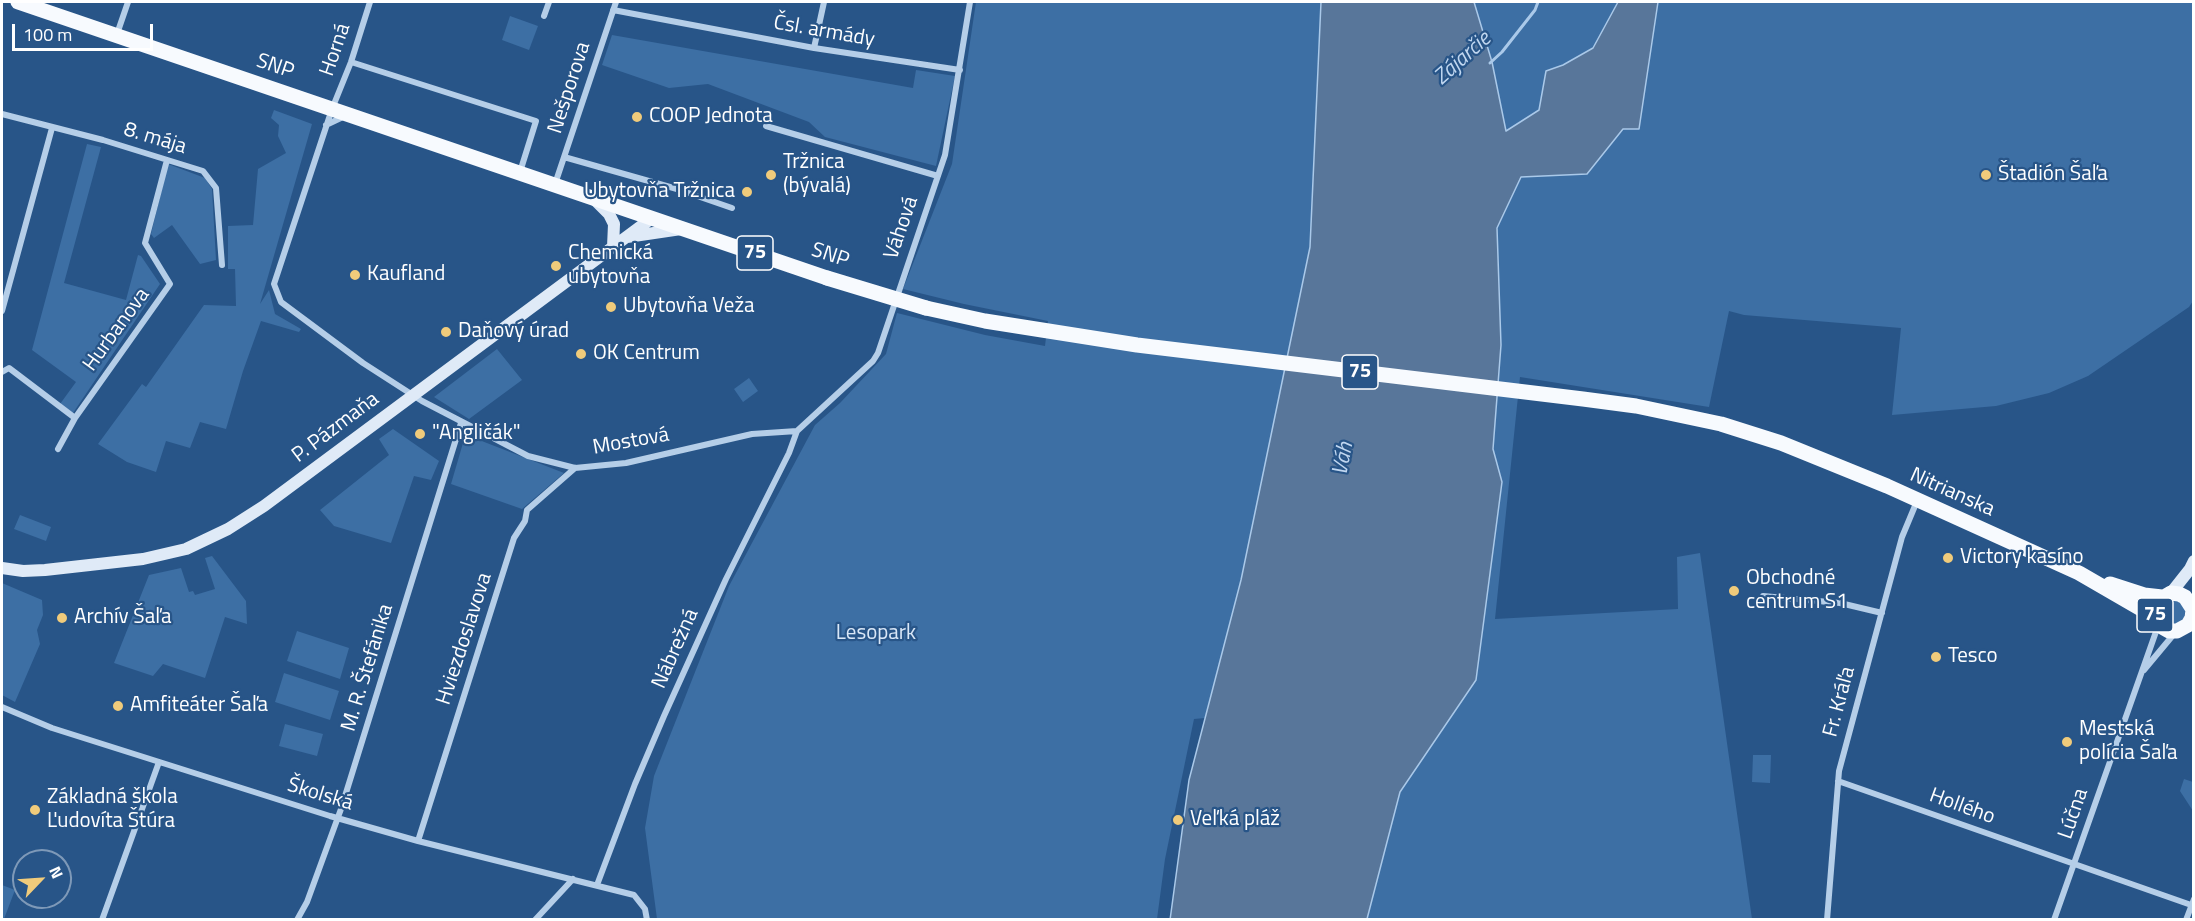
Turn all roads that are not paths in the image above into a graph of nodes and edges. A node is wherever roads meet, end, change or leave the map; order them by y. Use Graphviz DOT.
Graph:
graph roads {
  1 [pos="18,2"];
  2 [pos="128,2"];
  3 [pos="370,2"];
  4 [pos="549,2"];
  5 [pos="616,2"];
  6 [pos="824,2"];
  7 [pos="970,2"];
  8 [pos="613,10"];
  9 [pos="544,16"];
  10 [pos="117,35"];
  11 [pos="814,48"];
  12 [pos="351,62"];
  13 [pos="960,70"];
  14 [pos="332,109"];
  15 [pos="2,114"];
  16 [pos="349,114"];
  17 [pos="326,125"];
  18 [pos="766,126"];
  19 [pos="52,128"];
  20 [pos="564,157"];
  21 [pos="167,160"];
  22 [pos="520,172"];
  23 [pos="938,176"];
  24 [pos="555,184"];
  25 [pos="587,195"];
  26 [pos="732,208"];
  27 [pos="652,218"];
  28 [pos="683,229"];
  29 [pos="626,237"];
  30 [pos="613,247"];
  31 [pos="222,265"];
  32 [pos="2,311"];
  33 [pos="2,372"];
  34 [pos="412,395"];
  35 [pos="75,418"];
  36 [pos="460,423"];
  37 [pos="797,431"];
  38 [pos="58,449"];
  39 [pos="1807,454"];
  40 [pos="575,468"];
  41 [pos="1918,500"];
  42 [pos="2192,565"];
  43 [pos="2,568"];
  44 [pos="2079,573"];
  45 [pos="2167,595"];
  46 [pos="1763,596"];
  47 [pos="2191,607"];
  48 [pos="1882,613"];
  49 [pos="2157,621"];
  50 [pos="2185,630"];
  51 [pos="2142,673"];
  52 [pos="2,707"];
  53 [pos="159,762"];
  54 [pos="1838,781"];
  55 [pos="337,818"];
  56 [pos="418,841"];
  57 [pos="2074,865"];
  58 [pos="573,879"];
  59 [pos="597,885"];
  60 [pos="2193,903"];
  61 [pos="102,920"];
  62 [pos="297,920"];
  63 [pos="535,920"];
  64 [pos="647,920"];
  65 [pos="1827,920"];
  66 [pos="2054,920"];
  67 [pos="2186,920"];
  1 -- 10 [label="main road, SNP / 75"];
  2 -- 10 [label="street"];
  3 -- 12 [label="street, Horná"];
  4 -- 9 [label="street"];
  5 -- 8 [label="street, Nešporova"];
  6 -- 11 [label="street"];
  7 -- 13 [label="street, Váhová"];
  8 -- 11 [label="street, Čsl. armády"];
  8 -- 20 [label="street, Nešporova"];
  10 -- 14 [label="main road, SNP / 75"];
  11 -- 13 [label="street, Čsl. armády"];
  12 -- 14 [label="street, Horná"];
  12 -- 22 [label="street"];
  13 -- 23 [label="street, Váhová"];
  14 -- 16 [label="main road, SNP / 75"];
  14 -- 17 [label="street, Horná"];
  15 -- 19 [label="street, 8. mája"];
  16 -- 17 [label="street"];
  16 -- 22 [label="main road, SNP / 75"];
  17 -- 34 [label="street, Mostová"];
  18 -- 23 [label="street"];
  19 -- 21 [label="street, 8. mája"];
  19 -- 32 [label="street"];
  20 -- 24 [label="street, Nešporova"];
  20 -- 26 [label="street"];
  21 -- 31 [label="street, 8. mája"];
  21 -- 35 [label="street, Hurbanova"];
  22 -- 24 [label="main road, SNP / 75"];
  23 -- 37 [label="street, Váhová"];
  24 -- 25 [label="main road, SNP / 75"];
  25 -- 27 [label="main road, SNP / 75"];
  25 -- 30 [label="main road"];
  27 -- 28 [label="main road, SNP / 75"];
  27 -- 29 [label="main road, P. Pázmaňa"];
  28 -- 29 [label="main road"];
  28 -- 39 [label="main road, SNP / 75, bridge"];
  29 -- 30 [label="main road, P. Pázmaňa"];
  30 -- 34 [label="main road, P. Pázmaňa"];
  33 -- 35 [label="street"];
  34 -- 36 [label="street, Mostová"];
  34 -- 43 [label="main road, P. Pázmaňa"];
  35 -- 38 [label="street, Hurbanova"];
  36 -- 40 [label="street, Mostová"];
  36 -- 55 [label="street, M. R. Štefánika"];
  37 -- 40 [label="street, Mostová"];
  37 -- 59 [label="street, Nábrežná"];
  39 -- 41 [label="main road, Nitrianska / 75"];
  40 -- 56 [label="street, Hviezdoslavova"];
  41 -- 44 [label="main road, Nitrianska / 75"];
  41 -- 48 [label="street, Fr. Kráľa"];
  42 -- 45 [label="main road"];
  42 -- 47 [label="main road"];
  44 -- 45 [label="main road, Nitrianska / 75"];
  44 -- 49 [label="main road, Nitrianska / 75"];
  45 -- 47 [label="main road, Nitrianska / 75"];
  45 -- 49 [label="main road, 75"];
  46 -- 48 [label="street"];
  47 -- 50 [label="main road, 75"];
  48 -- 54 [label="street, Fr. Kráľa"];
  49 -- 50 [label="main road, Nitrianska / 75"];
  49 -- 51 [label="street, Lúčna"];
  50 -- 51 [label="street, Lúčna"];
  51 -- 57 [label="street, Lúčna"];
  52 -- 53 [label="street, Školská"];
  53 -- 55 [label="street, Školská"];
  53 -- 61 [label="street"];
  54 -- 57 [label="street, Hollého"];
  54 -- 65 [label="street, Fr. Kráľa"];
  55 -- 56 [label="street, Školská"];
  55 -- 62 [label="street, M. R. Štefánika"];
  56 -- 58 [label="street, Školská"];
  57 -- 60 [label="street, Hollého"];
  57 -- 66 [label="street"];
  58 -- 59 [label="street, Školská"];
  58 -- 63 [label="street"];
  59 -- 64 [label="street, Školská"];
  60 -- 67 [label="street"];
}
